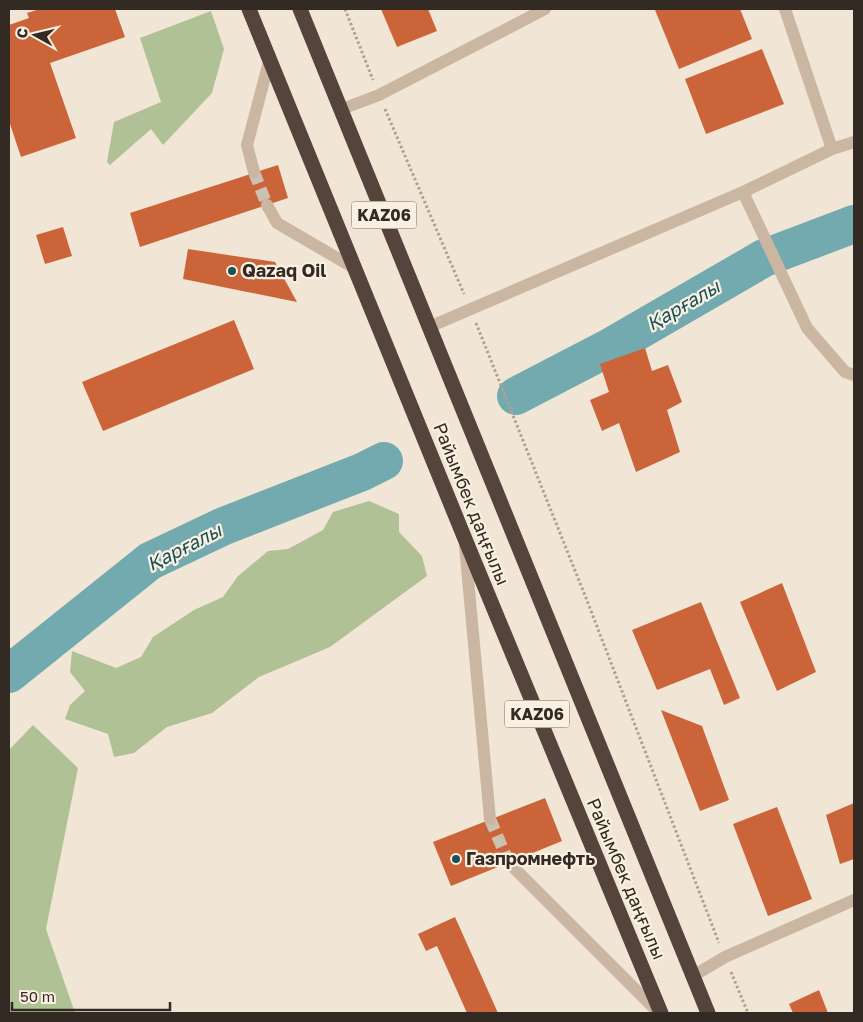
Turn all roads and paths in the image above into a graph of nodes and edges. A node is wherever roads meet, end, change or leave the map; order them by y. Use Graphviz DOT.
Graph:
graph roads {
  1 [pos="249,9"];
  2 [pos="300,9"];
  3 [pos="345,9"];
  4 [pos="546,9"];
  5 [pos="785,9"];
  6 [pos="270,58"];
  7 [pos="379,95"];
  8 [pos="342,109"];
  9 [pos="854,142"];
  10 [pos="832,149"];
  11 [pos="254,172"];
  12 [pos="743,192"];
  13 [pos="266,205"];
  14 [pos="356,269"];
  15 [pos="470,309"];
  16 [pos="429,326"];
  17 [pos="854,375"];
  18 [pos="464,539"];
  19 [pos="490,820"];
  20 [pos="509,863"];
  21 [pos="854,900"];
  22 [pos="725,957"];
  23 [pos="693,976"];
  24 [pos="660,1013"];
  25 [pos="708,1013"];
  26 [pos="748,1013"];
  1 -- 6 [label="highway, Райымбек даңғылы / KАZ06"];
  2 -- 8 [label="highway, Райымбек даңғылы / KАZ06"];
  3 -- 7 [label="path"];
  4 -- 7 [label="street"];
  5 -- 10 [label="street"];
  6 -- 11 [label="street"];
  6 -- 14 [label="highway, Райымбек даңғылы / KАZ06"];
  7 -- 8 [label="street"];
  7 -- 15 [label="path"];
  8 -- 16 [label="highway, Райымбек даңғылы / KАZ06"];
  9 -- 10 [label="street"];
  10 -- 12 [label="street"];
  12 -- 15 [label="street"];
  12 -- 17 [label="street"];
  13 -- 14 [label="street"];
  14 -- 18 [label="highway, Райымбек даңғылы / KАZ06"];
  15 -- 16 [label="street"];
  15 -- 22 [label="path"];
  16 -- 23 [label="highway, Райымбек даңғылы / KАZ06"];
  18 -- 19 [label="street"];
  18 -- 24 [label="highway, Райымбек даңғылы / KАZ06"];
  20 -- 24 [label="street"];
  21 -- 22 [label="street"];
  22 -- 23 [label="street"];
  22 -- 26 [label="path"];
  23 -- 25 [label="highway, Райымбек даңғылы / KАZ06"];
}
